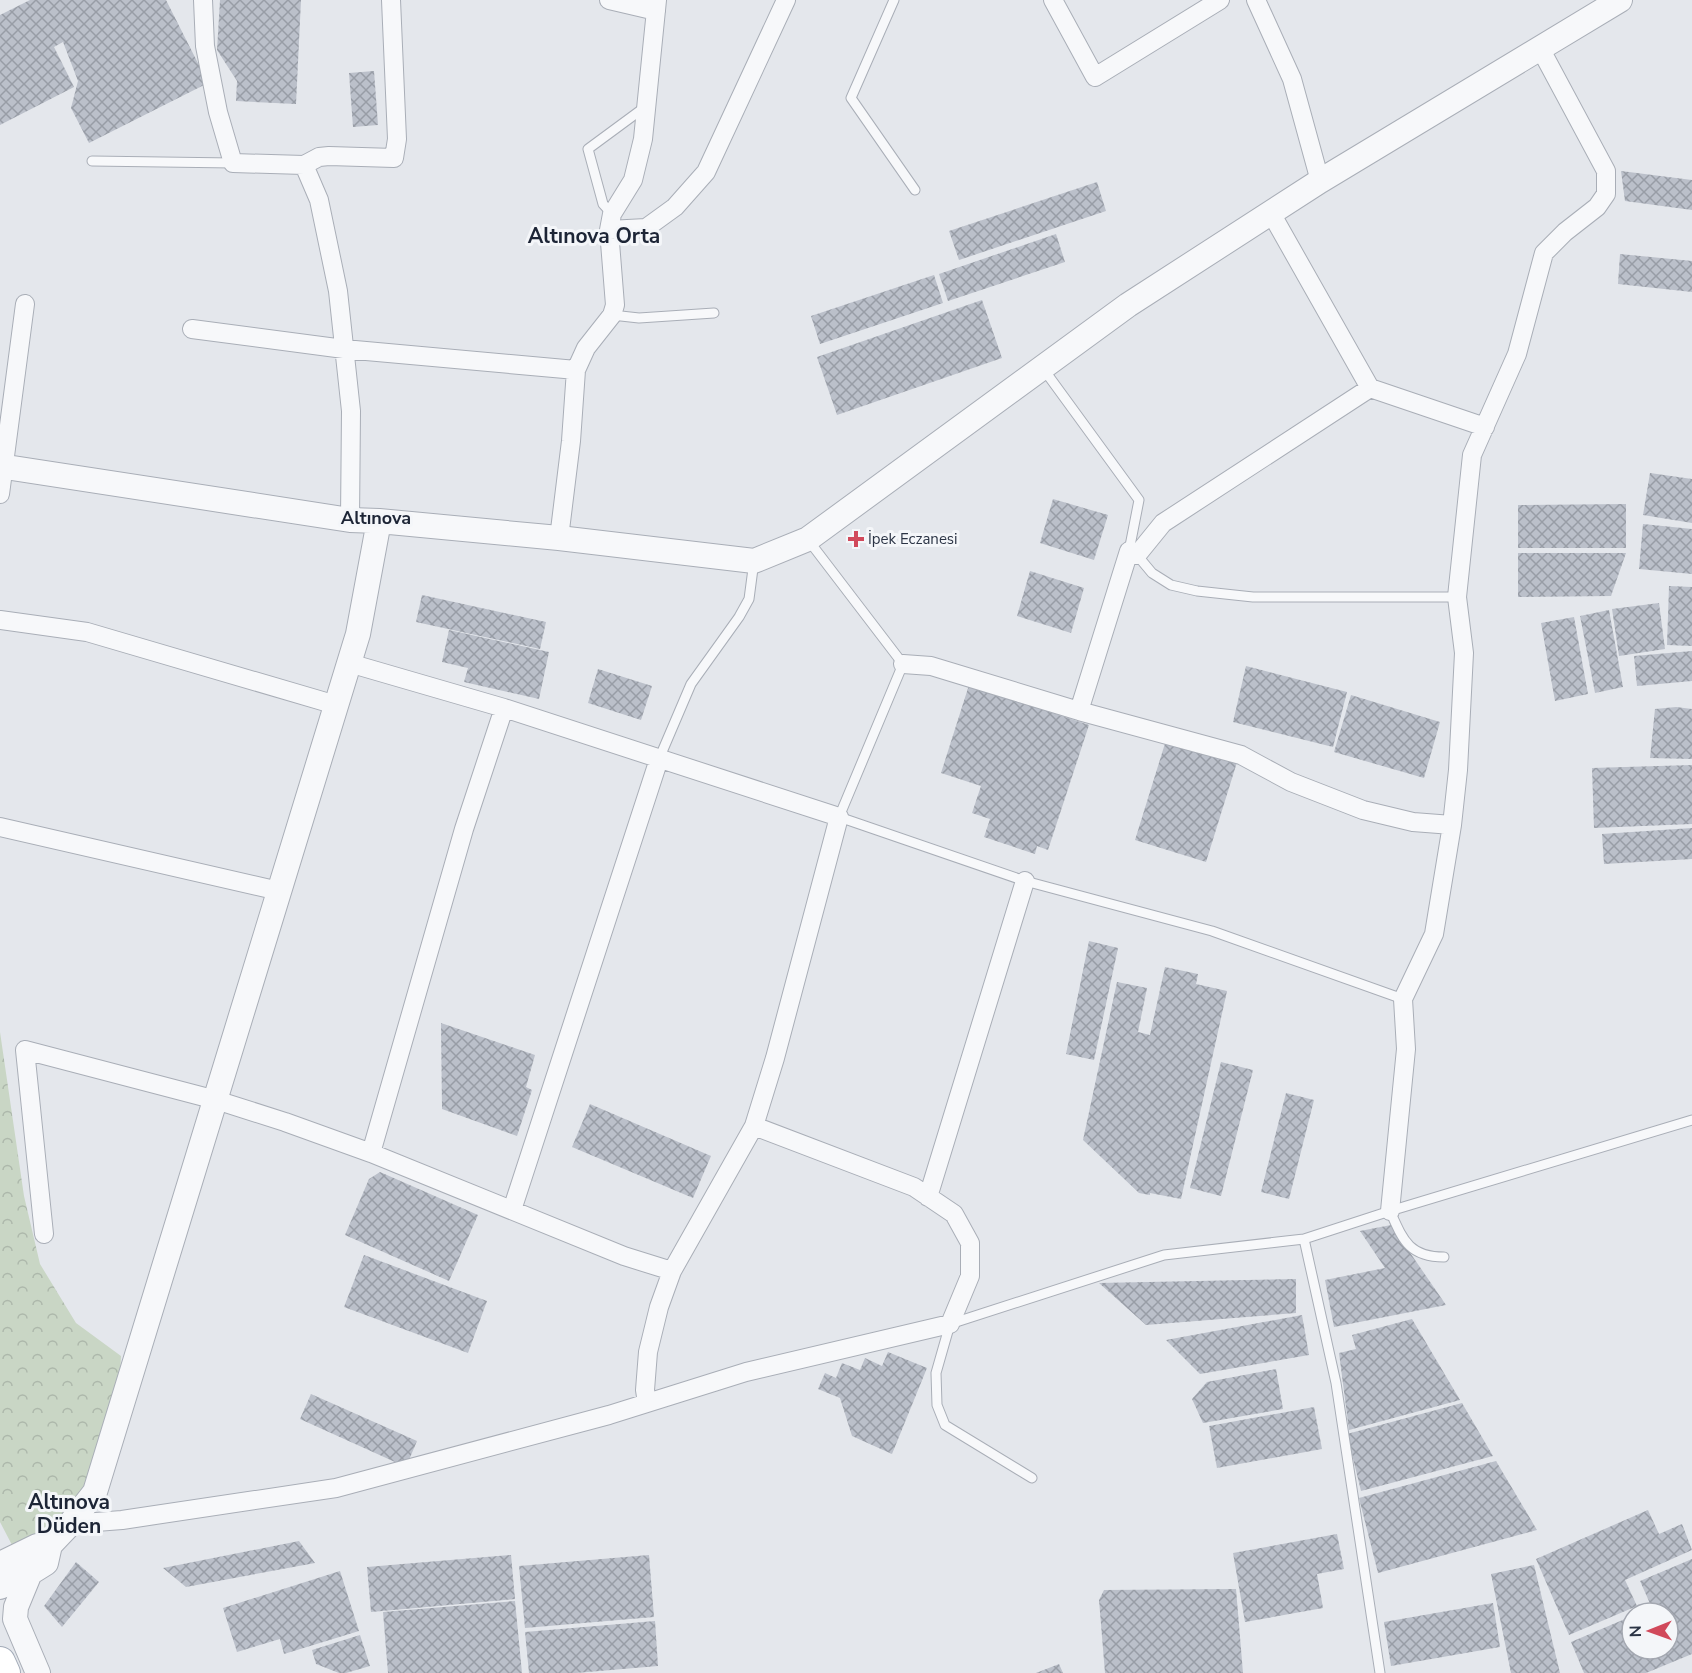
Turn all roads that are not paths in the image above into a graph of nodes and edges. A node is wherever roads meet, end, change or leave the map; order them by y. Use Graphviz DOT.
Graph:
graph roads {
  1 [pos="203,0"];
  2 [pos="391,0"];
  3 [pos="609,0"];
  4 [pos="786,0"];
  5 [pos="894,0"];
  6 [pos="1053,0"];
  7 [pos="1220,0"];
  8 [pos="1256,0"];
  9 [pos="1620,0"];
  10 [pos="656,5"];
  11 [pos="1540,48"];
  12 [pos="646,106"];
  13 [pos="92,161"];
  14 [pos="233,163"];
  15 [pos="303,165"];
  16 [pos="1320,181"];
  17 [pos="915,190"];
  18 [pos="1271,213"];
  19 [pos="611,222"];
  20 [pos="24,304"];
  21 [pos="714,313"];
  22 [pos="612,315"];
  23 [pos="192,329"];
  24 [pos="344,349"];
  25 [pos="1042,367"];
  26 [pos="576,370"];
  27 [pos="1371,388"];
  28 [pos="1485,427"];
  29 [pos="2,467"];
  30 [pos="0,494"];
  31 [pos="350,520"];
  32 [pos="380,521"];
  33 [pos="559,538"];
  34 [pos="808,539"];
  35 [pos="1133,553"];
  36 [pos="754,561"];
  37 [pos="1457,597"];
  38 [pos="0,620"];
  39 [pos="349,663"];
  40 [pos="903,664"];
  41 [pos="336,705"];
  42 [pos="504,708"];
  43 [pos="1079,711"];
  44 [pos="659,759"];
  45 [pos="839,817"];
  46 [pos="1452,825"];
  47 [pos="0,827"];
  48 [pos="1024,880"];
  49 [pos="279,891"];
  50 [pos="1403,999"];
  51 [pos="216,1100"];
  52 [pos="1692,1120"];
  53 [pos="754,1125"];
  54 [pos="371,1153"];
  55 [pos="928,1197"];
  56 [pos="512,1210"];
  57 [pos="1390,1211"];
  58 [pos="44,1234"];
  59 [pos="1304,1239"];
  60 [pos="1444,1257"];
  61 [pos="672,1271"];
  62 [pos="950,1324"];
  63 [pos="647,1403"];
  64 [pos="1032,1478"];
  65 [pos="70,1524"];
  66 [pos="50,1545"];
  67 [pos="0,1564"];
  68 [pos="30,1573"];
  69 [pos="0,1587"];
  70 [pos="0,1662"];
  71 [pos="5,1673"];
  72 [pos="38,1673"];
  73 [pos="1380,1673"];
  1 -- 14 [label="street"];
  2 -- 15 [label="street"];
  3 -- 10 [label="street"];
  4 -- 19 [label="street"];
  5 -- 17 [label="lane"];
  6 -- 7 [label="street"];
  8 -- 16 [label="street"];
  9 -- 11 [label="street"];
  10 -- 12 [label="street"];
  11 -- 16 [label="street"];
  11 -- 28 [label="street"];
  12 -- 19 [label="street"];
  12 -- 19 [label="lane"];
  13 -- 14 [label="lane"];
  14 -- 15 [label="street"];
  15 -- 24 [label="street"];
  16 -- 18 [label="street"];
  18 -- 25 [label="street"];
  18 -- 27 [label="street"];
  19 -- 22 [label="street"];
  20 -- 29 [label="street"];
  21 -- 22 [label="lane"];
  22 -- 26 [label="street"];
  23 -- 24 [label="street"];
  24 -- 26 [label="street"];
  24 -- 31 [label="street"];
  25 -- 34 [label="street"];
  25 -- 35 [label="lane"];
  26 -- 33 [label="street"];
  27 -- 28 [label="street"];
  27 -- 35 [label="street"];
  28 -- 37 [label="street"];
  29 -- 30 [label="street"];
  29 -- 31 [label="street"];
  31 -- 32 [label="street"];
  32 -- 33 [label="street"];
  32 -- 39 [label="street"];
  33 -- 36 [label="street"];
  34 -- 36 [label="street"];
  34 -- 40 [label="lane"];
  35 -- 37 [label="lane"];
  35 -- 43 [label="street"];
  36 -- 44 [label="lane"];
  37 -- 46 [label="street"];
  38 -- 41 [label="street"];
  39 -- 41 [label="street"];
  39 -- 42 [label="street"];
  40 -- 43 [label="street"];
  40 -- 45 [label="lane"];
  41 -- 49 [label="street"];
  42 -- 44 [label="street"];
  42 -- 54 [label="street"];
  43 -- 46 [label="street"];
  44 -- 45 [label="street"];
  44 -- 56 [label="street"];
  45 -- 48 [label="lane"];
  45 -- 53 [label="street"];
  46 -- 50 [label="street"];
  47 -- 49 [label="street"];
  48 -- 50 [label="lane"];
  48 -- 55 [label="street"];
  49 -- 51 [label="street"];
  50 -- 57 [label="street"];
  51 -- 54 [label="street"];
  51 -- 58 [label="street"];
  51 -- 65 [label="street"];
  52 -- 57 [label="lane"];
  53 -- 55 [label="street"];
  53 -- 61 [label="street"];
  54 -- 56 [label="street"];
  55 -- 62 [label="street"];
  56 -- 61 [label="street"];
  57 -- 59 [label="lane"];
  57 -- 60 [label="lane"];
  59 -- 62 [label="lane"];
  59 -- 73 [label="lane"];
  61 -- 63 [label="street"];
  62 -- 63 [label="street"];
  62 -- 64 [label="lane"];
  63 -- 65 [label="street"];
  65 -- 66 [label="street"];
  66 -- 67 [label="street"];
  66 -- 68 [label="street"];
  68 -- 69 [label="street"];
  68 -- 72 [label="street"];
  70 -- 71 [label="main road"];
}
